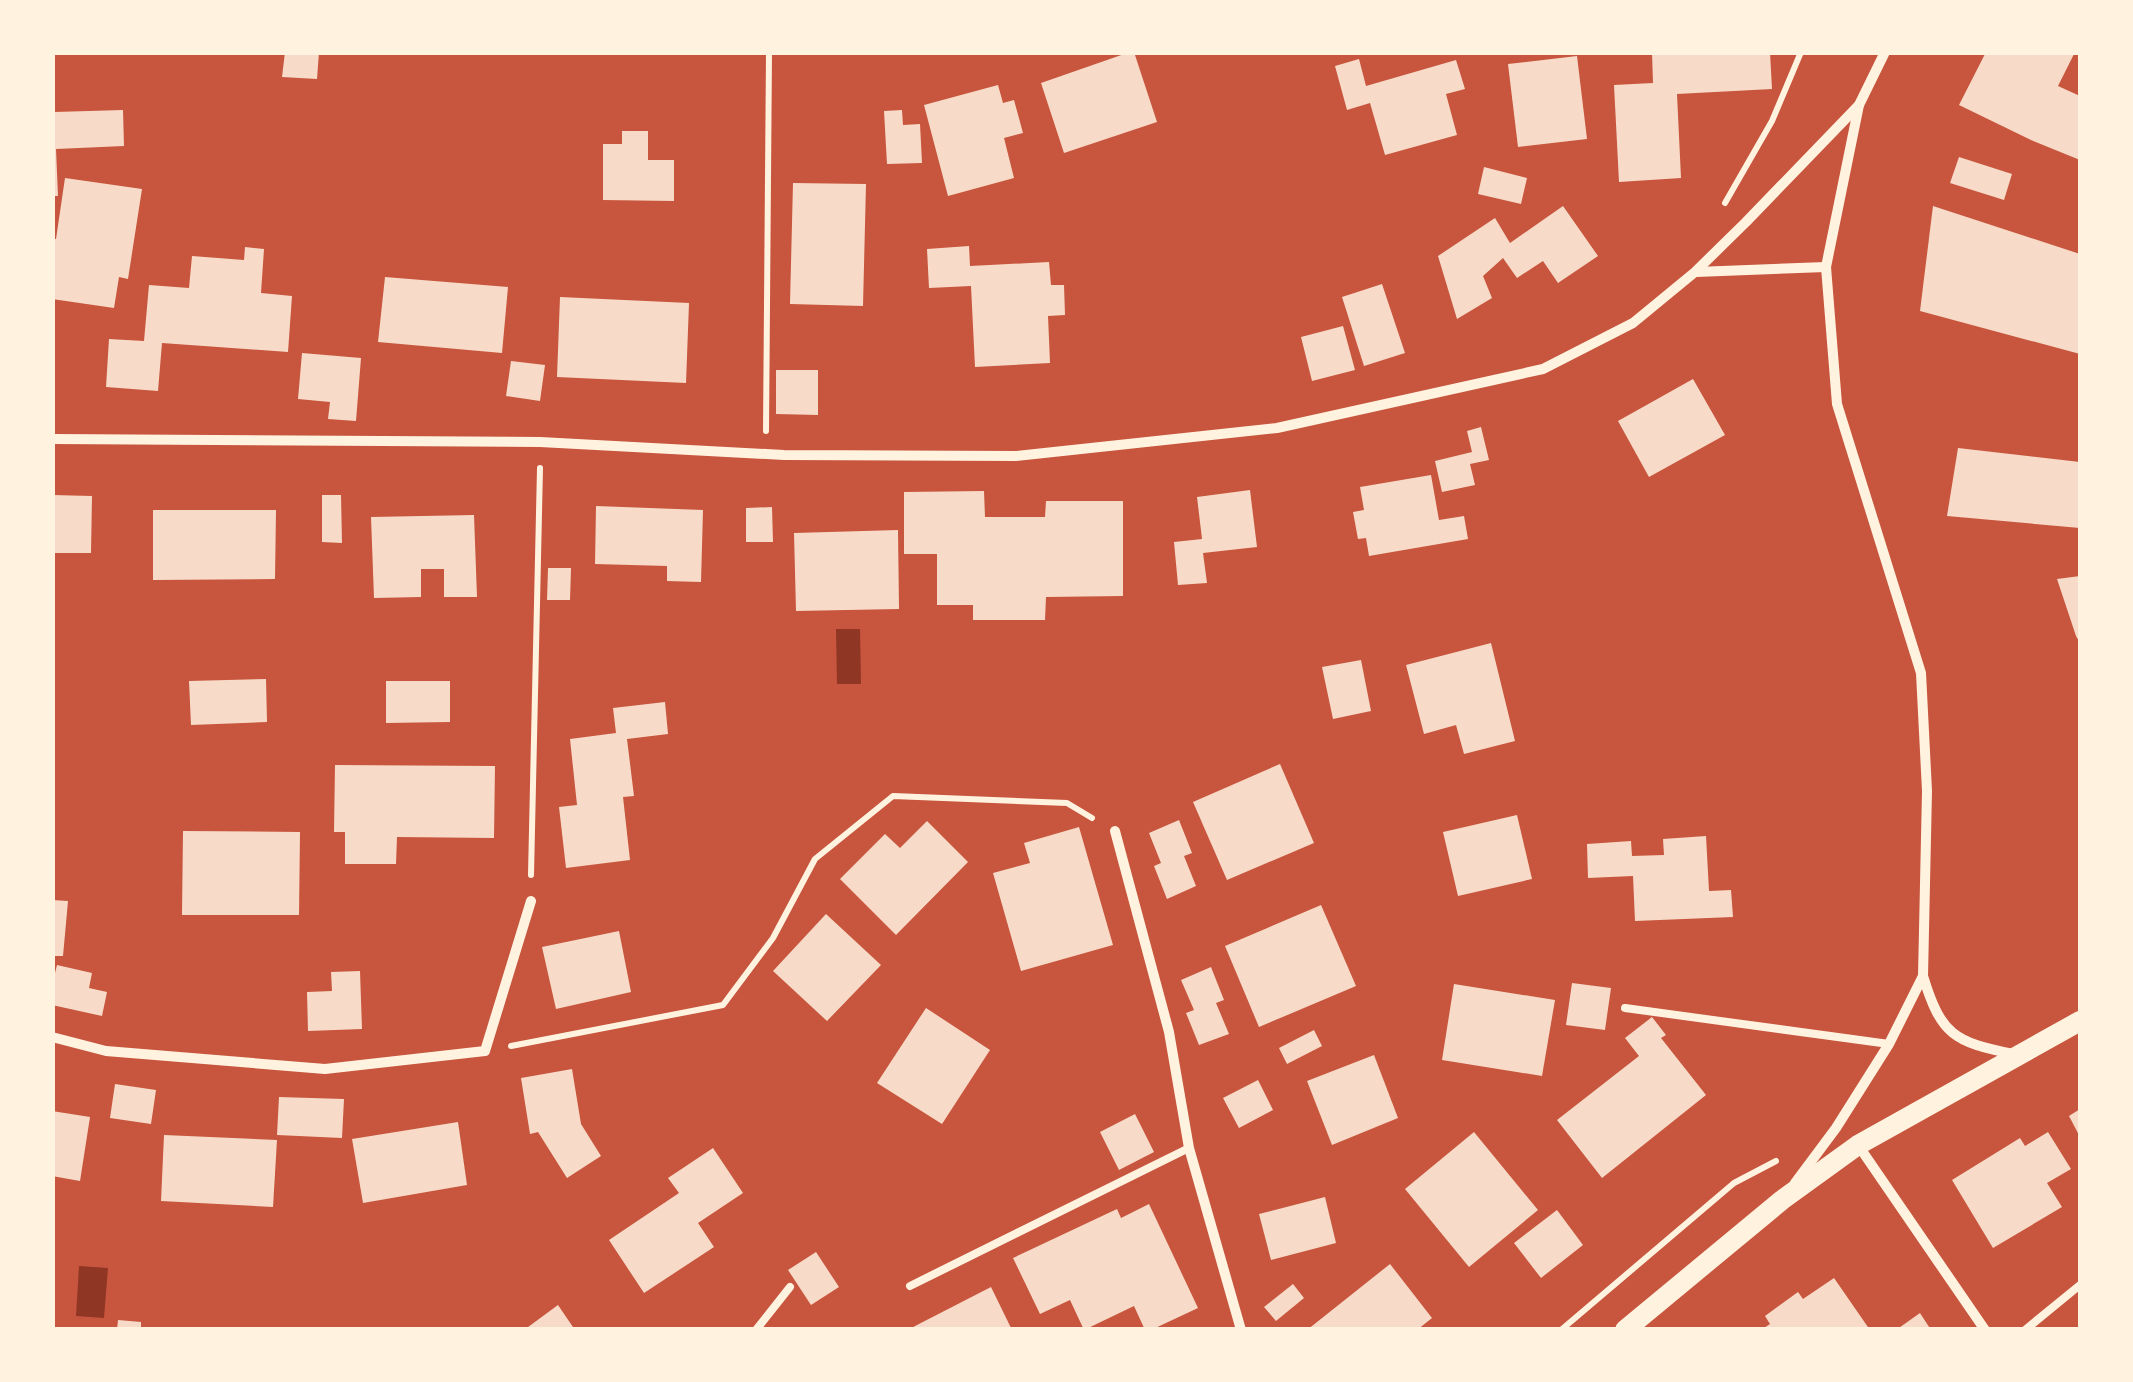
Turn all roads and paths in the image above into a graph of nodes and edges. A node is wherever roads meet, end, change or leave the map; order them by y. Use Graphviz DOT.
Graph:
graph roads {
  1 [pos="769,52"];
  2 [pos="1801,52"];
  3 [pos="1885,52"];
  4 [pos="1858,105"];
  5 [pos="1716,218"];
  6 [pos="1826,267"];
  7 [pos="1694,272"];
  8 [pos="52,439"];
  9 [pos="540,442"];
  10 [pos="766,454"];
  11 [pos="1115,831"];
  12 [pos="531,901"];
  13 [pos="1923,976"];
  14 [pos="1625,1008"];
  15 [pos="2080,1021"];
  16 [pos="52,1037"];
  17 [pos="1888,1044"];
  18 [pos="485,1051"];
  19 [pos="2019,1055"];
  20 [pos="1858,1144"];
  21 [pos="1190,1148"];
  22 [pos="1785,1156"];
  23 [pos="1782,1200"];
  24 [pos="2080,1285"];
  25 [pos="910,1286"];
  26 [pos="790,1287"];
  27 [pos="756,1330"];
  28 [pos="1241,1330"];
  29 [pos="1561,1330"];
  30 [pos="1626,1330"];
  31 [pos="1985,1330"];
  32 [pos="2025,1330"];
  1 -- 10 [label="path"];
  2 -- 5 [label="path"];
  3 -- 4 [label="street"];
  4 -- 6 [label="street"];
  4 -- 7 [label="street"];
  6 -- 7 [label="street"];
  6 -- 13 [label="street"];
  7 -- 10 [label="street"];
  8 -- 9 [label="street"];
  9 -- 10 [label="street"];
  9 -- 12 [label="path"];
  11 -- 18 [label="path"];
  11 -- 21 [label="street"];
  12 -- 18 [label="street"];
  13 -- 17 [label="street"];
  13 -- 19 [label="street"];
  14 -- 17 [label="lane"];
  15 -- 19 [label="main road"];
  16 -- 18 [label="street"];
  17 -- 23 [label="street"];
  19 -- 20 [label="main road"];
  20 -- 23 [label="main road"];
  20 -- 31 [label="street"];
  21 -- 25 [label="lane"];
  21 -- 28 [label="street"];
  22 -- 29 [label="path"];
  23 -- 30 [label="main road"];
  24 -- 32 [label="lane"];
  26 -- 27 [label="lane"];
}
